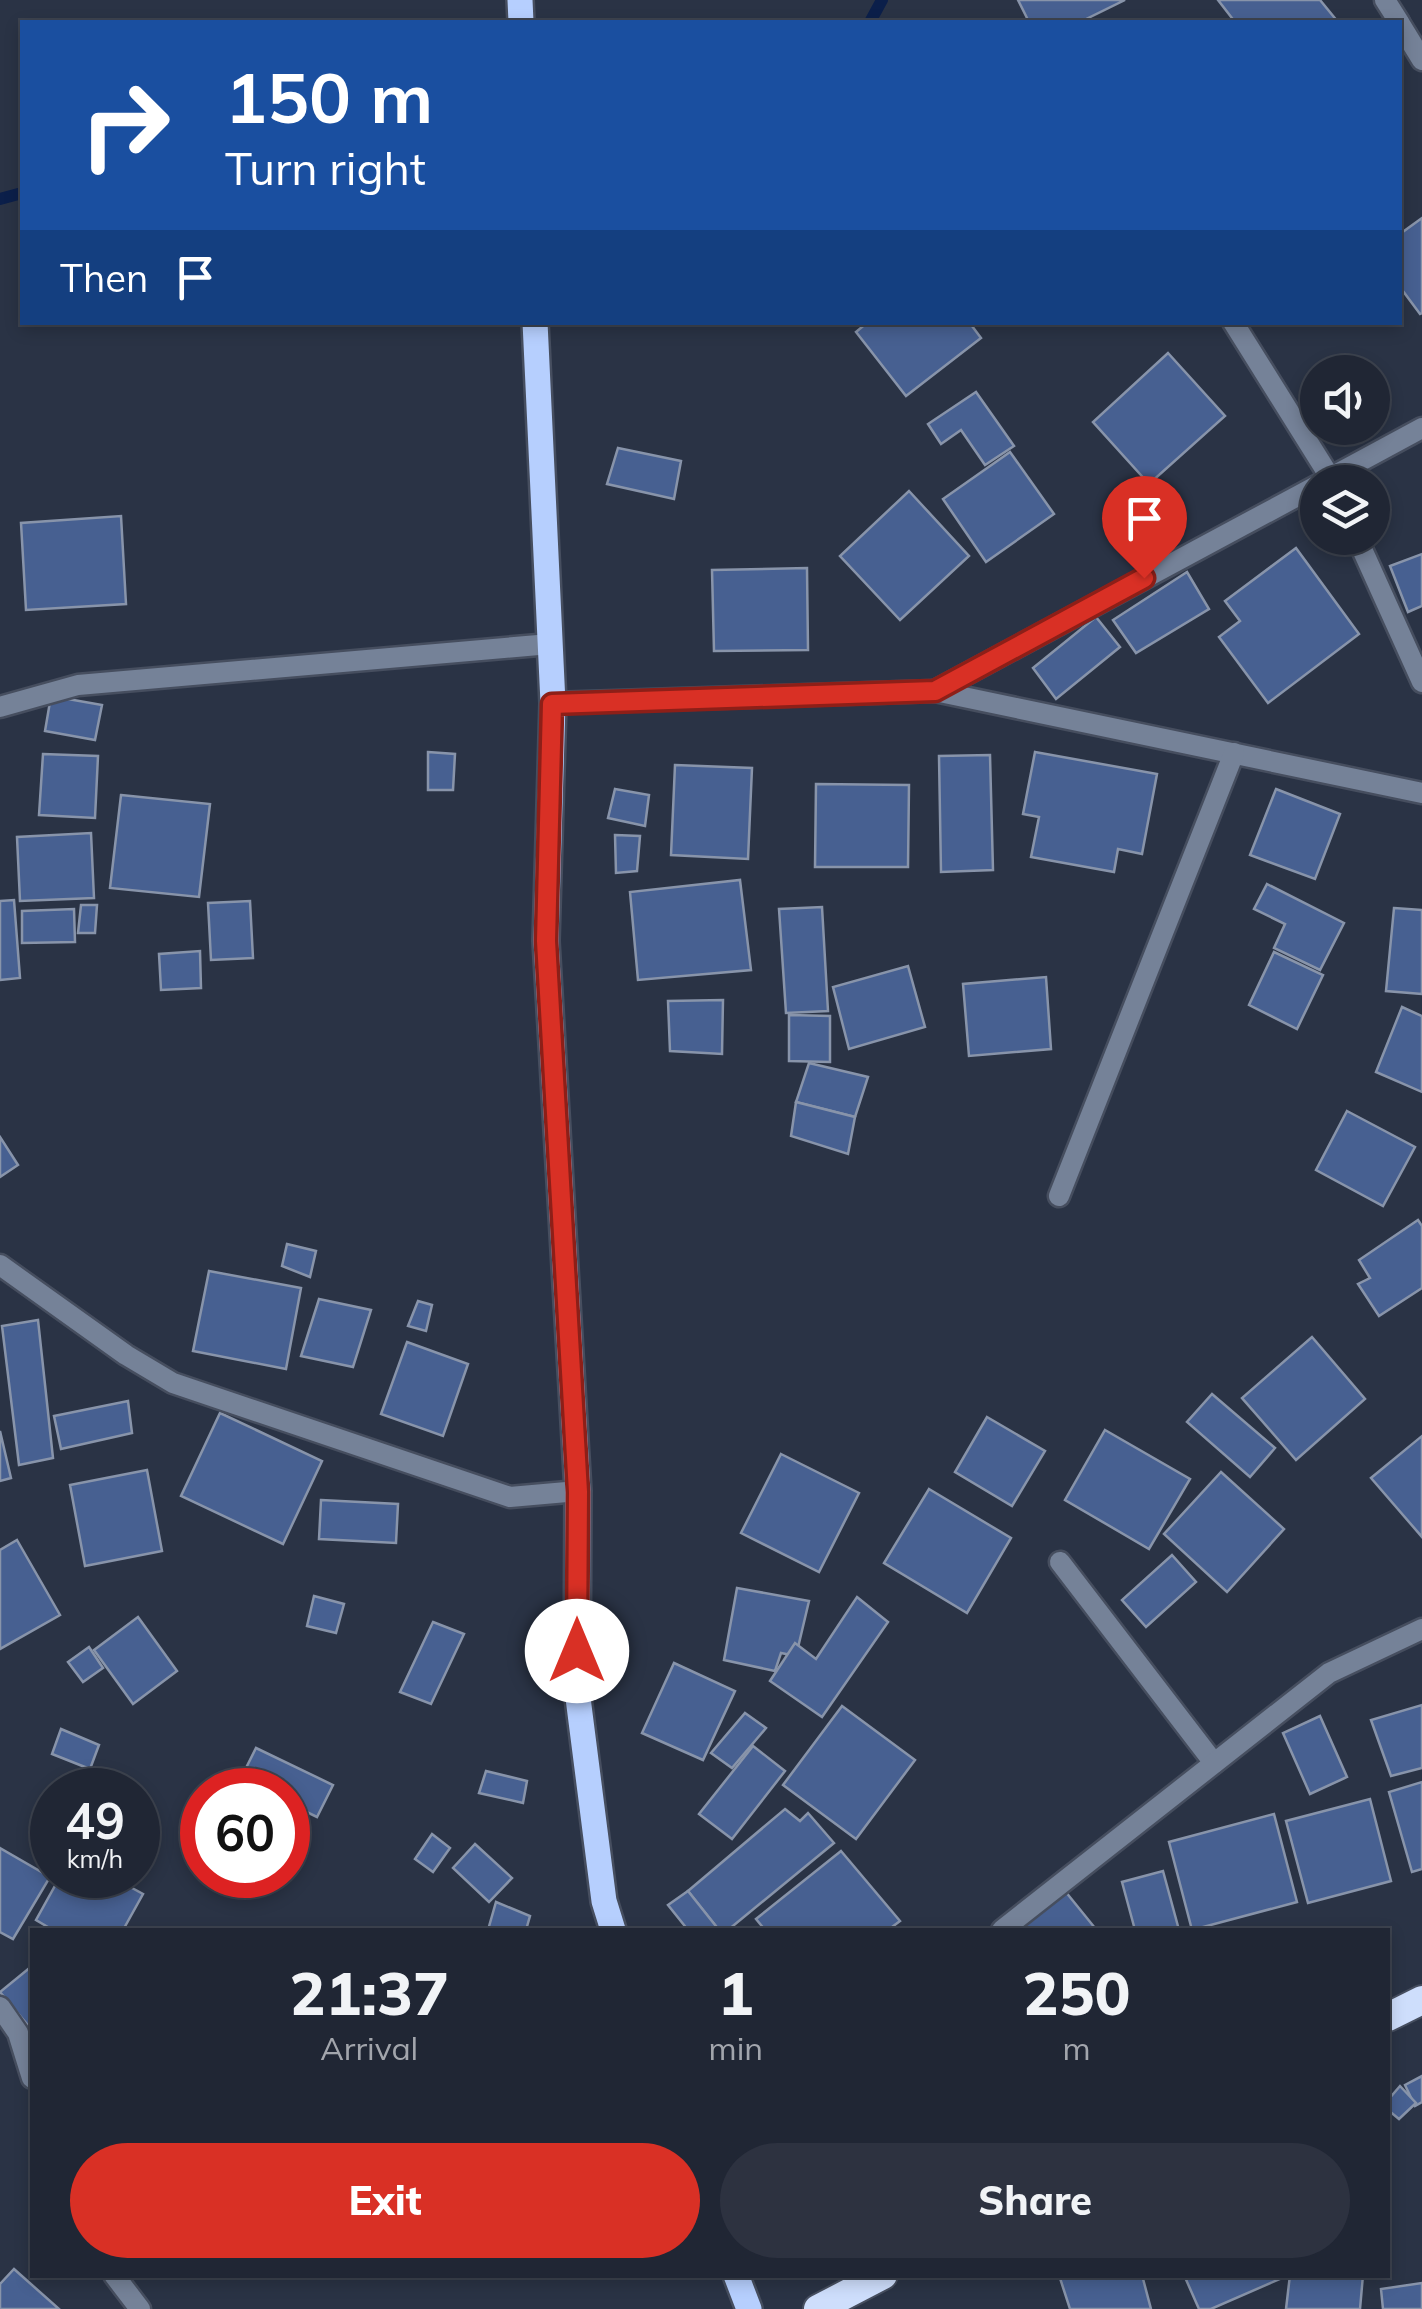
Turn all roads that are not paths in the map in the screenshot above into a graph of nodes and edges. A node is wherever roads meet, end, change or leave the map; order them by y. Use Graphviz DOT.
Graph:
graph roads {
  1 [pos="1402,26"];
  2 [pos="1422,60"];
  3 [pos="535,325"];
  4 [pos="1235,325"];
  5 [pos="1422,428"];
  6 [pos="1316,465"];
  7 [pos="1356,465"];
  8 [pos="1300,496"];
  9 [pos="1366,555"];
  10 [pos="550,644"];
  11 [pos="1422,682"];
  12 [pos="935,691"];
  13 [pos="552,704"];
  14 [pos="0,707"];
  15 [pos="1234,753"];
  16 [pos="1422,793"];
  17 [pos="1059,1196"];
  18 [pos="0,1266"];
  19 [pos="578,1492"];
  20 [pos="1060,1562"];
  21 [pos="1422,1628"];
  22 [pos="1214,1763"];
  23 [pos="612,1928"];
  24 [pos="1005,1928"];
  25 [pos="1422,2000"];
  26 [pos="0,2006"];
  27 [pos="1390,2016"];
  28 [pos="30,2071"];
  29 [pos="116,2278"];
  30 [pos="737,2278"];
  31 [pos="877,2278"];
  32 [pos="140,2309"];
  33 [pos="749,2309"];
  34 [pos="818,2309"];
  1 -- 2 [label="street"];
  3 -- 10 [label="main road"];
  4 -- 6 [label="street"];
  5 -- 7 [label="street"];
  8 -- 12 [label="street"];
  9 -- 11 [label="street"];
  10 -- 13 [label="main road"];
  10 -- 14 [label="street"];
  12 -- 13 [label="street"];
  12 -- 15 [label="street"];
  13 -- 19 [label="main road"];
  15 -- 16 [label="street"];
  15 -- 17 [label="street"];
  18 -- 19 [label="street"];
  19 -- 23 [label="main road"];
  20 -- 22 [label="street"];
  21 -- 22 [label="street"];
  22 -- 24 [label="street"];
  25 -- 27 [label="highway"];
  26 -- 28 [label="street"];
  29 -- 32 [label="street"];
  30 -- 33 [label="main road"];
  31 -- 34 [label="highway"];
}
